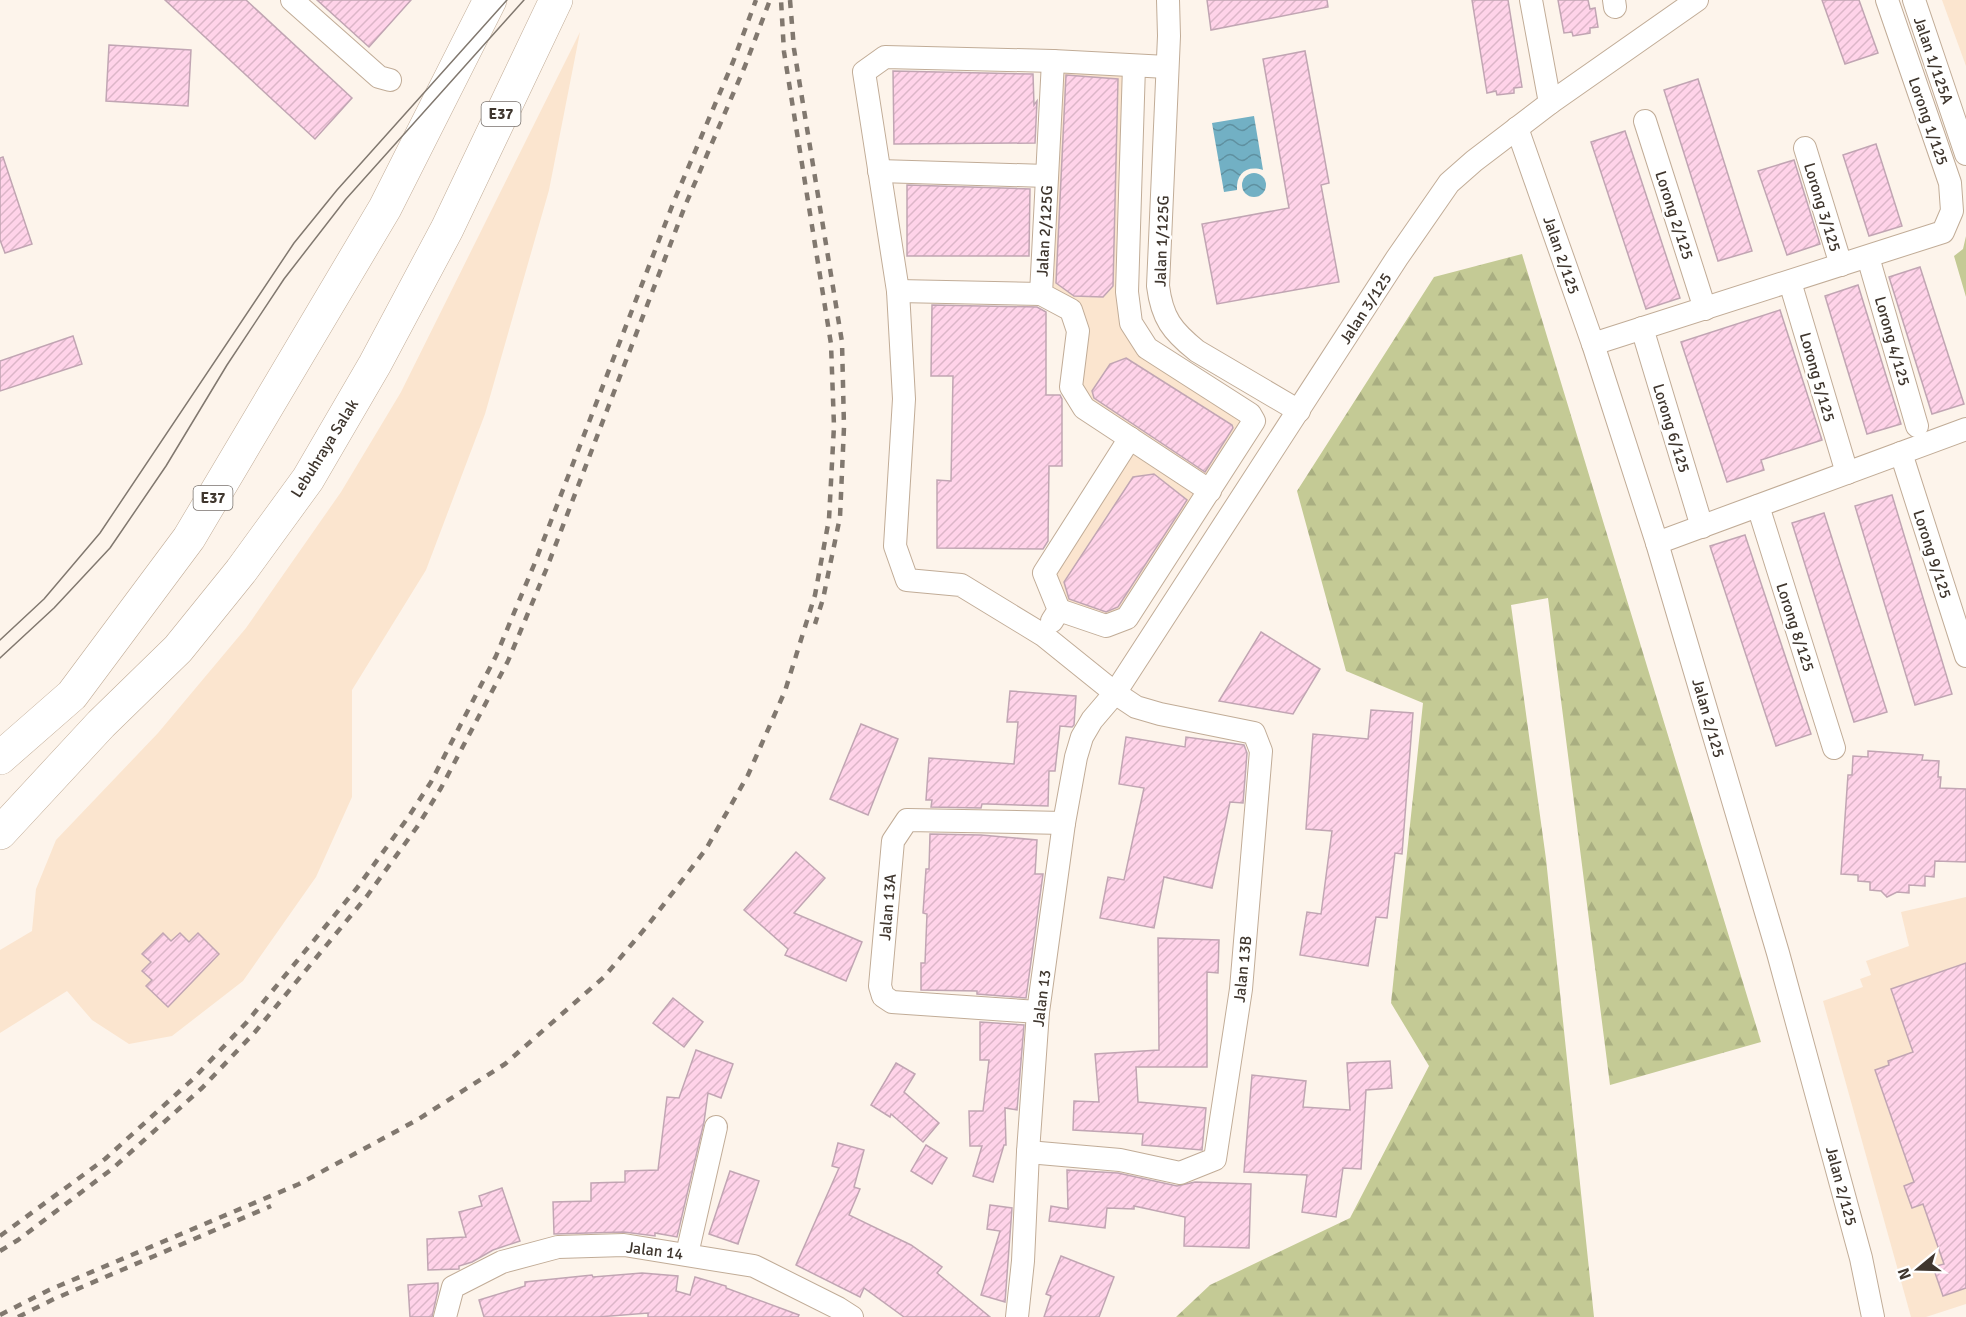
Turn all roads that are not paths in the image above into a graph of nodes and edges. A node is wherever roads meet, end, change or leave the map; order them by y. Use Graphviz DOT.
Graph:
graph roads {
  1 [pos="292,0"];
  2 [pos="490,0"];
  3 [pos="556,0"];
  4 [pos="1168,0"];
  5 [pos="1531,0"];
  6 [pos="1697,0"];
  7 [pos="1887,0"];
  8 [pos="1914,0"];
  9 [pos="1053,61"];
  10 [pos="1134,66"];
  11 [pos="1167,67"];
  12 [pos="390,80"];
  13 [pos="1550,103"];
  14 [pos="1645,120"];
  15 [pos="1517,128"];
  16 [pos="1805,148"];
  17 [pos="1966,154"];
  18 [pos="879,171"];
  19 [pos="1047,176"];
  20 [pos="1868,257"];
  21 [pos="1841,265"];
  22 [pos="1790,282"];
  23 [pos="898,291"];
  24 [pos="1041,294"];
  25 [pos="1705,309"];
  26 [pos="1642,328"];
  27 [pos="1593,344"];
  28 [pos="1299,411"];
  29 [pos="1917,426"];
  30 [pos="1966,429"];
  31 [pos="1130,438"];
  32 [pos="1901,453"];
  33 [pos="1847,473"];
  34 [pos="1210,491"];
  35 [pos="1758,506"];
  36 [pos="1702,527"];
  37 [pos="1657,543"];
  38 [pos="1059,610"];
  39 [pos="1043,635"];
  40 [pos="1966,656"];
  41 [pos="1115,693"];
  42 [pos="1834,748"];
  43 [pos="0,758"];
  44 [pos="1064,823"];
  45 [pos="0,833"];
  46 [pos="1038,1012"];
  47 [pos="716,1127"];
  48 [pos="1028,1152"];
  49 [pos="687,1254"];
  50 [pos="444,1317"];
  51 [pos="852,1317"];
  52 [pos="1017,1317"];
  53 [pos="1873,1317"];
  1 -- 12 [label="street"];
  2 -- 43 [label="highway, E37"];
  3 -- 45 [label="highway, Lebuhraya Salak / E37"];
  4 -- 11 [label="street, Jalan 1/125G"];
  5 -- 13 [label="street"];
  6 -- 13 [label="street, Jalan 3/125"];
  7 -- 20 [label="street, Lorong 1/125"];
  8 -- 17 [label="street, Jalan 1/125A"];
  9 -- 10 [label="street"];
  9 -- 18 [label="street"];
  9 -- 19 [label="street, Jalan 2/125G"];
  10 -- 11 [label="street"];
  10 -- 34 [label="street"];
  11 -- 28 [label="street, Jalan 1/125G"];
  13 -- 15 [label="street, Jalan 3/125"];
  14 -- 25 [label="street, Lorong 2/125"];
  15 -- 27 [label="street, Jalan 2/125"];
  15 -- 28 [label="street, Jalan 3/125"];
  16 -- 21 [label="street, Lorong 3/125"];
  18 -- 19 [label="street"];
  18 -- 23 [label="street"];
  19 -- 24 [label="street, Jalan 2/125G"];
  20 -- 21 [label="street"];
  20 -- 29 [label="street, Lorong 4/125"];
  21 -- 22 [label="street"];
  22 -- 25 [label="street"];
  22 -- 33 [label="street, Lorong 5/125"];
  23 -- 24 [label="street"];
  23 -- 39 [label="street"];
  24 -- 31 [label="street, Jalan 2/125G"];
  25 -- 26 [label="street"];
  26 -- 27 [label="street"];
  26 -- 36 [label="street, Lorong 6/125"];
  27 -- 37 [label="street, Jalan 2/125"];
  28 -- 41 [label="street, Jalan 3/125"];
  30 -- 32 [label="street"];
  31 -- 34 [label="street, Jalan 2/125G"];
  31 -- 38 [label="street"];
  32 -- 33 [label="street"];
  32 -- 40 [label="street, Lorong 9/125"];
  33 -- 35 [label="street"];
  34 -- 38 [label="street"];
  35 -- 36 [label="street"];
  35 -- 42 [label="street, Lorong 8/125"];
  36 -- 37 [label="street"];
  37 -- 53 [label="street, Jalan 2/125"];
  38 -- 39 [label="street"];
  39 -- 41 [label="street"];
  41 -- 44 [label="street, Jalan 13"];
  41 -- 48 [label="street, Jalan 13B"];
  44 -- 46 [label="street, Jalan 13"];
  44 -- 46 [label="street, Jalan 13A"];
  46 -- 48 [label="street, Jalan 13"];
  47 -- 49 [label="street"];
  48 -- 52 [label="street, Jalan 13"];
  49 -- 50 [label="street, Jalan 14"];
  49 -- 51 [label="street, Jalan 14"];
}
